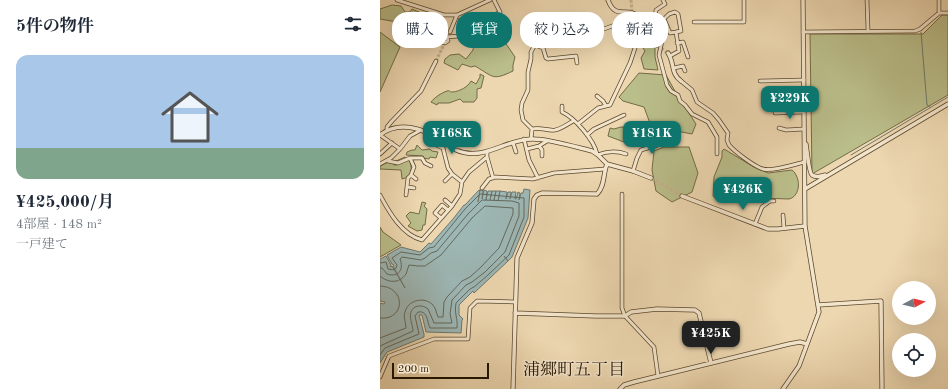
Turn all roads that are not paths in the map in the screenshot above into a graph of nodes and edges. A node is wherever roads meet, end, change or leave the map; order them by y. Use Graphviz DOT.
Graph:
graph roads {
  1 [pos="397,0"];
  2 [pos="490,0"];
  3 [pos="494,0"];
  4 [pos="608,0"];
  5 [pos="663,0"];
  6 [pos="744,0"];
  7 [pos="803,0"];
  8 [pos="867,0"];
  9 [pos="939,0"];
  10 [pos="464,12"];
  11 [pos="623,12"];
  12 [pos="940,13"];
  13 [pos="948,13"];
  14 [pos="456,15"];
  15 [pos="456,17"];
  16 [pos="694,22"];
  17 [pos="868,30"];
  18 [pos="450,32"];
  19 [pos="676,32"];
  20 [pos="803,32"];
  21 [pos="448,37"];
  22 [pos="678,43"];
  23 [pos="533,48"];
  24 [pos="543,48"];
  25 [pos="636,48"];
  26 [pos="669,55"];
  27 [pos="688,57"];
  28 [pos="436,61"];
  29 [pos="577,63"];
  30 [pos="674,68"];
  31 [pos="684,71"];
  32 [pos="804,80"];
  33 [pos="681,81"];
  34 [pos="760,81"];
  35 [pos="597,96"];
  36 [pos="804,96"];
  37 [pos="770,97"];
  38 [pos="948,104"];
  39 [pos="562,106"];
  40 [pos="606,106"];
  41 [pos="804,112"];
  42 [pos="775,113"];
  43 [pos="624,115"];
  44 [pos="573,121"];
  45 [pos="578,124"];
  46 [pos="462,127"];
  47 [pos="779,128"];
  48 [pos="532,129"];
  49 [pos="804,129"];
  50 [pos="387,130"];
  51 [pos="421,130"];
  52 [pos="468,130"];
  53 [pos="463,133"];
  54 [pos="380,134"];
  55 [pos="429,134"];
  56 [pos="587,135"];
  57 [pos="804,135"];
  58 [pos="434,136"];
  59 [pos="524,139"];
  60 [pos="531,139"];
  61 [pos="547,140"];
  62 [pos="674,140"];
  63 [pos="513,142"];
  64 [pos="392,143"];
  65 [pos="540,146"];
  66 [pos="443,148"];
  67 [pos="400,149"];
  68 [pos="527,149"];
  69 [pos="456,150"];
  70 [pos="516,150"];
  71 [pos="487,152"];
  72 [pos="380,154"];
  73 [pos="598,154"];
  74 [pos="626,154"];
  75 [pos="716,154"];
  76 [pos="542,156"];
  77 [pos="486,157"];
  78 [pos="410,158"];
  79 [pos="422,158"];
  80 [pos="427,159"];
  81 [pos="388,161"];
  82 [pos="804,162"];
  83 [pos="380,164"];
  84 [pos="607,164"];
  85 [pos="431,166"];
  86 [pos="605,169"];
  87 [pos="633,171"];
  88 [pos="452,174"];
  89 [pos="830,174"];
  90 [pos="411,175"];
  91 [pos="493,178"];
  92 [pos="538,178"];
  93 [pos="651,178"];
  94 [pos="416,179"];
  95 [pos="445,180"];
  96 [pos="462,182"];
  97 [pos="408,187"];
  98 [pos="414,188"];
  99 [pos="482,188"];
  100 [pos="805,189"];
  101 [pos="622,194"];
  102 [pos="380,195"];
  103 [pos="406,195"];
  104 [pos="682,196"];
  105 [pos="445,200"];
  106 [pos="774,201"];
  107 [pos="452,206"];
  108 [pos="448,210"];
  109 [pos="783,215"];
  110 [pos="441,218"];
  111 [pos="755,224"];
  112 [pos="805,226"];
  113 [pos="784,228"];
  114 [pos="516,302"];
  115 [pos="818,306"];
  116 [pos="515,313"];
  117 [pos="625,316"];
  118 [pos="807,344"];
  119 [pos="711,363"];
  120 [pos="380,376"];
  121 [pos="658,376"];
  122 [pos="513,389"];
  123 [pos="620,389"];
  124 [pos="783,389"];
  125 [pos="882,389"];
  1 -- 14 [label="street"];
  2 -- 10 [label="street"];
  3 -- 21 [label="street"];
  4 -- 11 [label="street"];
  5 -- 75 [label="street"];
  6 -- 16 [label="street"];
  7 -- 20 [label="street"];
  8 -- 17 [label="street"];
  9 -- 12 [label="street"];
  12 -- 13 [label="street"];
  12 -- 17 [label="street"];
  15 -- 18 [label="street"];
  17 -- 20 [label="street"];
  19 -- 19 [label="street"];
  19 -- 22 [label="street"];
  20 -- 32 [label="street"];
  22 -- 26 [label="street"];
  22 -- 27 [label="street"];
  23 -- 48 [label="street"];
  24 -- 29 [label="street"];
  25 -- 40 [label="street"];
  26 -- 30 [label="street"];
  28 -- 50 [label="street"];
  30 -- 31 [label="street"];
  30 -- 33 [label="street"];
  32 -- 34 [label="street"];
  32 -- 36 [label="street"];
  33 -- 82 [label="street"];
  35 -- 40 [label="street"];
  36 -- 37 [label="street"];
  36 -- 41 [label="street"];
  38 -- 89 [label="street"];
  39 -- 44 [label="street"];
  40 -- 45 [label="street"];
  41 -- 42 [label="street"];
  41 -- 49 [label="street"];
  43 -- 56 [label="street"];
  44 -- 45 [label="street"];
  44 -- 48 [label="street"];
  45 -- 56 [label="street"];
  46 -- 53 [label="street"];
  47 -- 49 [label="street"];
  48 -- 60 [label="street"];
  49 -- 57 [label="street"];
  50 -- 51 [label="street"];
  50 -- 54 [label="street"];
  51 -- 55 [label="street"];
  51 -- 67 [label="street"];
  52 -- 53 [label="street"];
  53 -- 66 [label="street"];
  54 -- 64 [label="street"];
  55 -- 58 [label="street"];
  55 -- 66 [label="street"];
  56 -- 73 [label="street"];
  57 -- 82 [label="street"];
  57 -- 89 [label="street"];
  59 -- 60 [label="street"];
  59 -- 63 [label="street"];
  59 -- 68 [label="street"];
  60 -- 61 [label="street"];
  61 -- 65 [label="street"];
  61 -- 73 [label="street"];
  62 -- 87 [label="street"];
  63 -- 70 [label="street"];
  63 -- 71 [label="street"];
  64 -- 67 [label="street"];
  64 -- 72 [label="street"];
  65 -- 68 [label="street"];
  65 -- 76 [label="street"];
  66 -- 88 [label="street"];
  67 -- 81 [label="street"];
  68 -- 92 [label="street"];
  69 -- 71 [label="street"];
  71 -- 77 [label="street"];
  73 -- 74 [label="street"];
  73 -- 84 [label="street"];
  77 -- 91 [label="street"];
  77 -- 96 [label="street"];
  78 -- 79 [label="street"];
  78 -- 81 [label="street"];
  78 -- 90 [label="street"];
  79 -- 80 [label="street"];
  79 -- 85 [label="street"];
  81 -- 83 [label="street"];
  82 -- 100 [label="street"];
  84 -- 86 [label="street"];
  84 -- 87 [label="street"];
  86 -- 92 [label="street"];
  86 -- 114 [label="street"];
  87 -- 93 [label="street"];
  88 -- 95 [label="street"];
  88 -- 96 [label="street"];
  89 -- 100 [label="street"];
  90 -- 94 [label="street"];
  90 -- 97 [label="street"];
  91 -- 92 [label="street"];
  91 -- 99 [label="street"];
  96 -- 107 [label="street"];
  97 -- 98 [label="street"];
  97 -- 103 [label="street"];
  100 -- 112 [label="street"];
  101 -- 117 [label="street"];
  102 -- 110 [label="street"];
  104 -- 111 [label="street"];
  105 -- 107 [label="street"];
  106 -- 111 [label="street"];
  107 -- 108 [label="street"];
  108 -- 110 [label="street"];
  108 -- 110 [label="street"];
  109 -- 113 [label="street"];
  111 -- 113 [label="street"];
  112 -- 113 [label="street"];
  112 -- 115 [label="street"];
  114 -- 116 [label="street"];
  114 -- 120 [label="street"];
  115 -- 118 [label="street"];
  115 -- 125 [label="street"];
  116 -- 117 [label="street"];
  116 -- 122 [label="street"];
  117 -- 119 [label="street"];
  117 -- 121 [label="street"];
  118 -- 119 [label="street"];
  118 -- 124 [label="street"];
  119 -- 121 [label="street"];
  121 -- 123 [label="street"];
}
